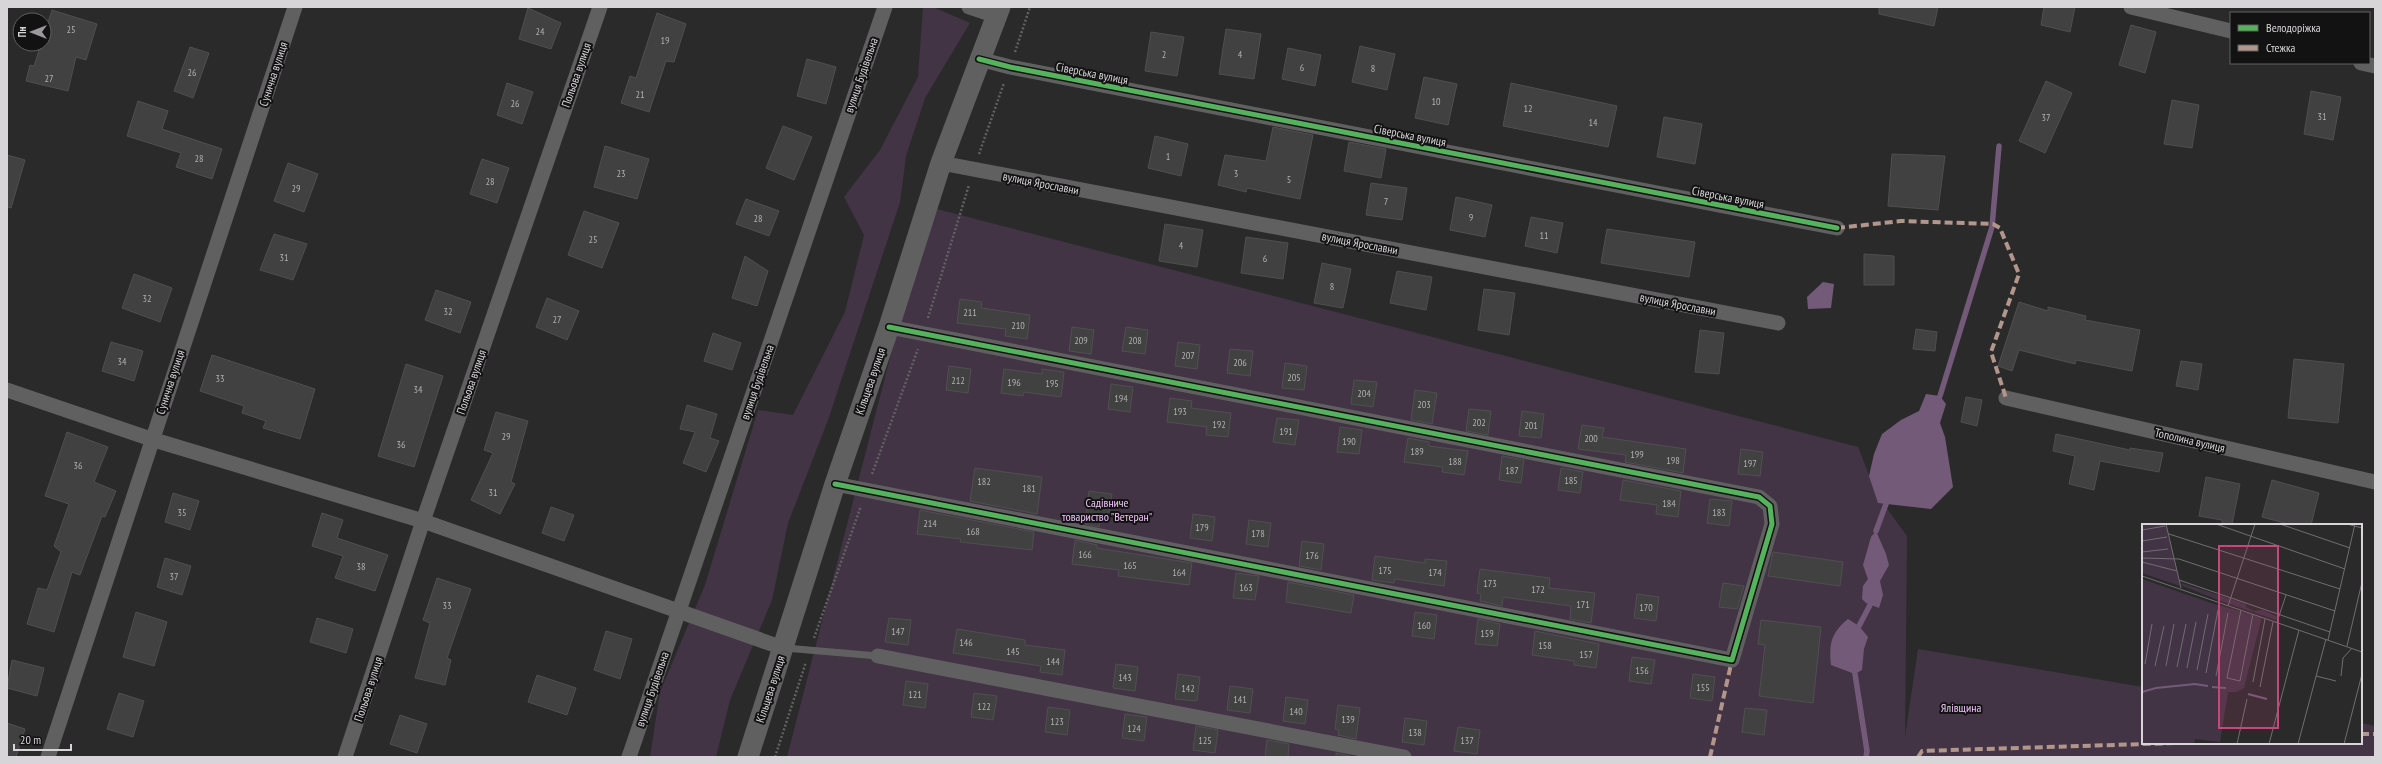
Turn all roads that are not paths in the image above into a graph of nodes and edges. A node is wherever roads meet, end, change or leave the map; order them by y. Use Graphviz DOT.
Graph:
graph roads {
  1 [pos="296,7"];
  2 [pos="600,7"];
  3 [pos="885,7"];
  4 [pos="969,7"];
  5 [pos="2132,7"];
  6 [pos="998,12"];
  7 [pos="2230,31"];
  8 [pos="979,59"];
  9 [pos="941,163"];
  10 [pos="1837,228"];
  11 [pos="1778,323"];
  12 [pos="889,327"];
  13 [pos="7,390"];
  14 [pos="2006,398"];
  15 [pos="151,439"];
  16 [pos="2375,482"];
  17 [pos="835,484"];
  18 [pos="423,521"];
  19 [pos="679,611"];
  20 [pos="782,648"];
  21 [pos="878,656"];
  22 [pos="48,757"];
  23 [pos="345,757"];
  24 [pos="629,757"];
  25 [pos="748,757"];
  26 [pos="1404,757"];
  1 -- 15 [label="street, Сунична вулиця"];
  2 -- 18 [label="street, Польова вулиця"];
  3 -- 19 [label="street, вулиця Будівельна"];
  4 -- 6 [label="street"];
  5 -- 7 [label="street"];
  6 -- 8 [label="main road, Кільцева вулиця"];
  8 -- 9 [label="main road, Кільцева вулиця"];
  8 -- 10 [label="street, Сіверська вулиця"];
  9 -- 11 [label="street, вулиця Ярославни"];
  9 -- 12 [label="main road, Кільцева вулиця"];
  12 -- 17 [label="main road, Кільцева вулиця"];
  12 -- 17 [label="street"];
  13 -- 15 [label="street"];
  14 -- 16 [label="street, Тополина вулиця"];
  15 -- 18 [label="street"];
  15 -- 22 [label="street, Сунична вулиця"];
  17 -- 20 [label="main road, Кільцева вулиця"];
  18 -- 19 [label="street"];
  18 -- 23 [label="street, Польова вулиця"];
  19 -- 20 [label="street"];
  19 -- 24 [label="street, вулиця Будівельна"];
  20 -- 21 [label="lane"];
  20 -- 25 [label="main road, Кільцева вулиця"];
  21 -- 26 [label="street"];
}
